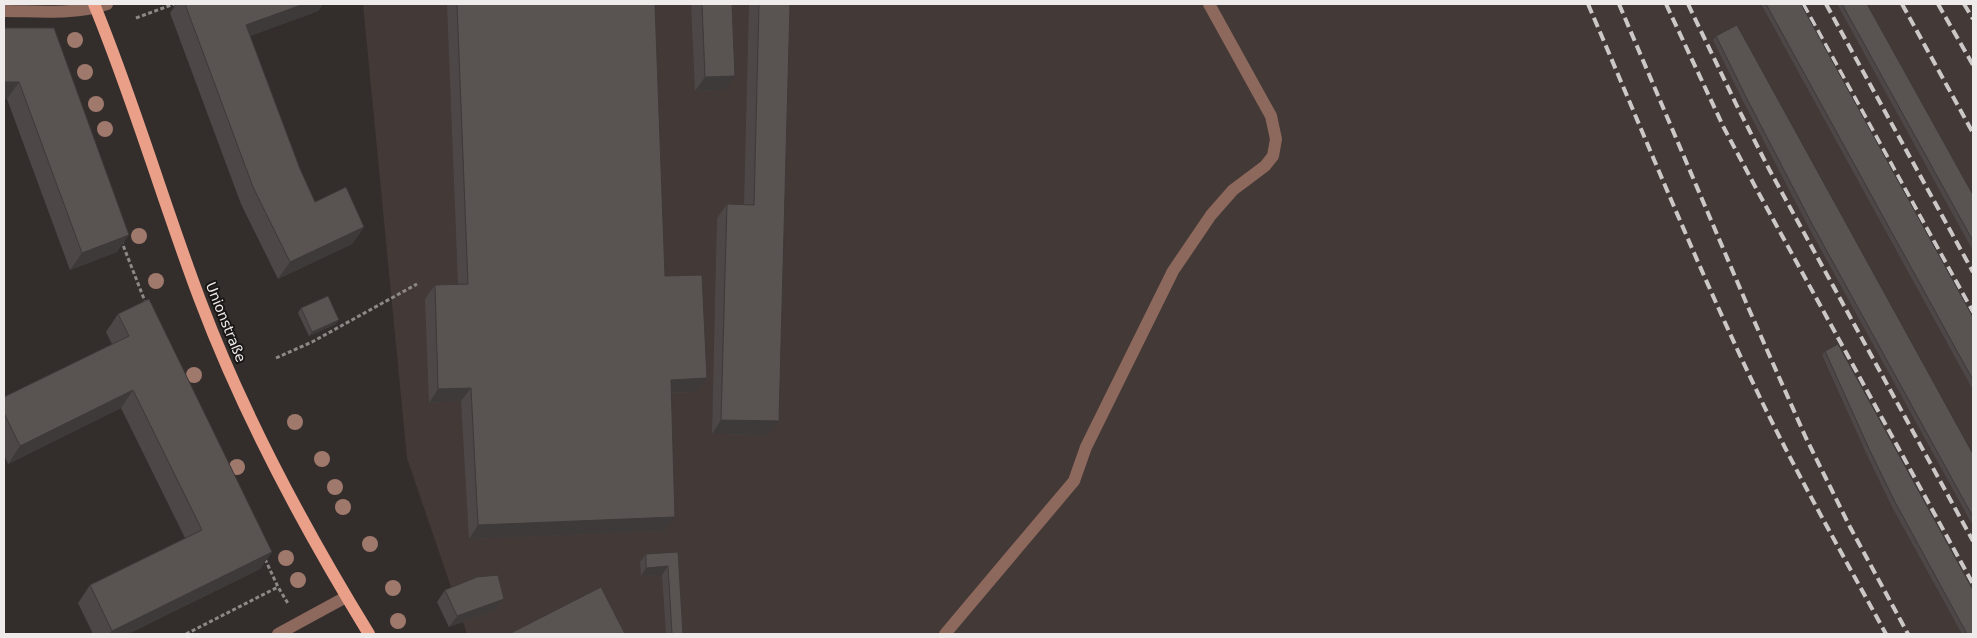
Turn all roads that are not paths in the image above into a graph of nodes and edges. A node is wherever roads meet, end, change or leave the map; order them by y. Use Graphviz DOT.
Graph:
graph roads {
  1 [pos="1209,4"];
  2 [pos="99,5"];
  3 [pos="8,8"];
  4 [pos="346,597"];
  5 [pos="278,634"];
  6 [pos="369,634"];
  7 [pos="944,634"];
  1 -- 7 [label="street"];
  2 -- 3 [label="street"];
  2 -- 4 [label="main road, Unionstraße"];
  4 -- 5 [label="street"];
  4 -- 6 [label="main road, Unionstraße"];
}
